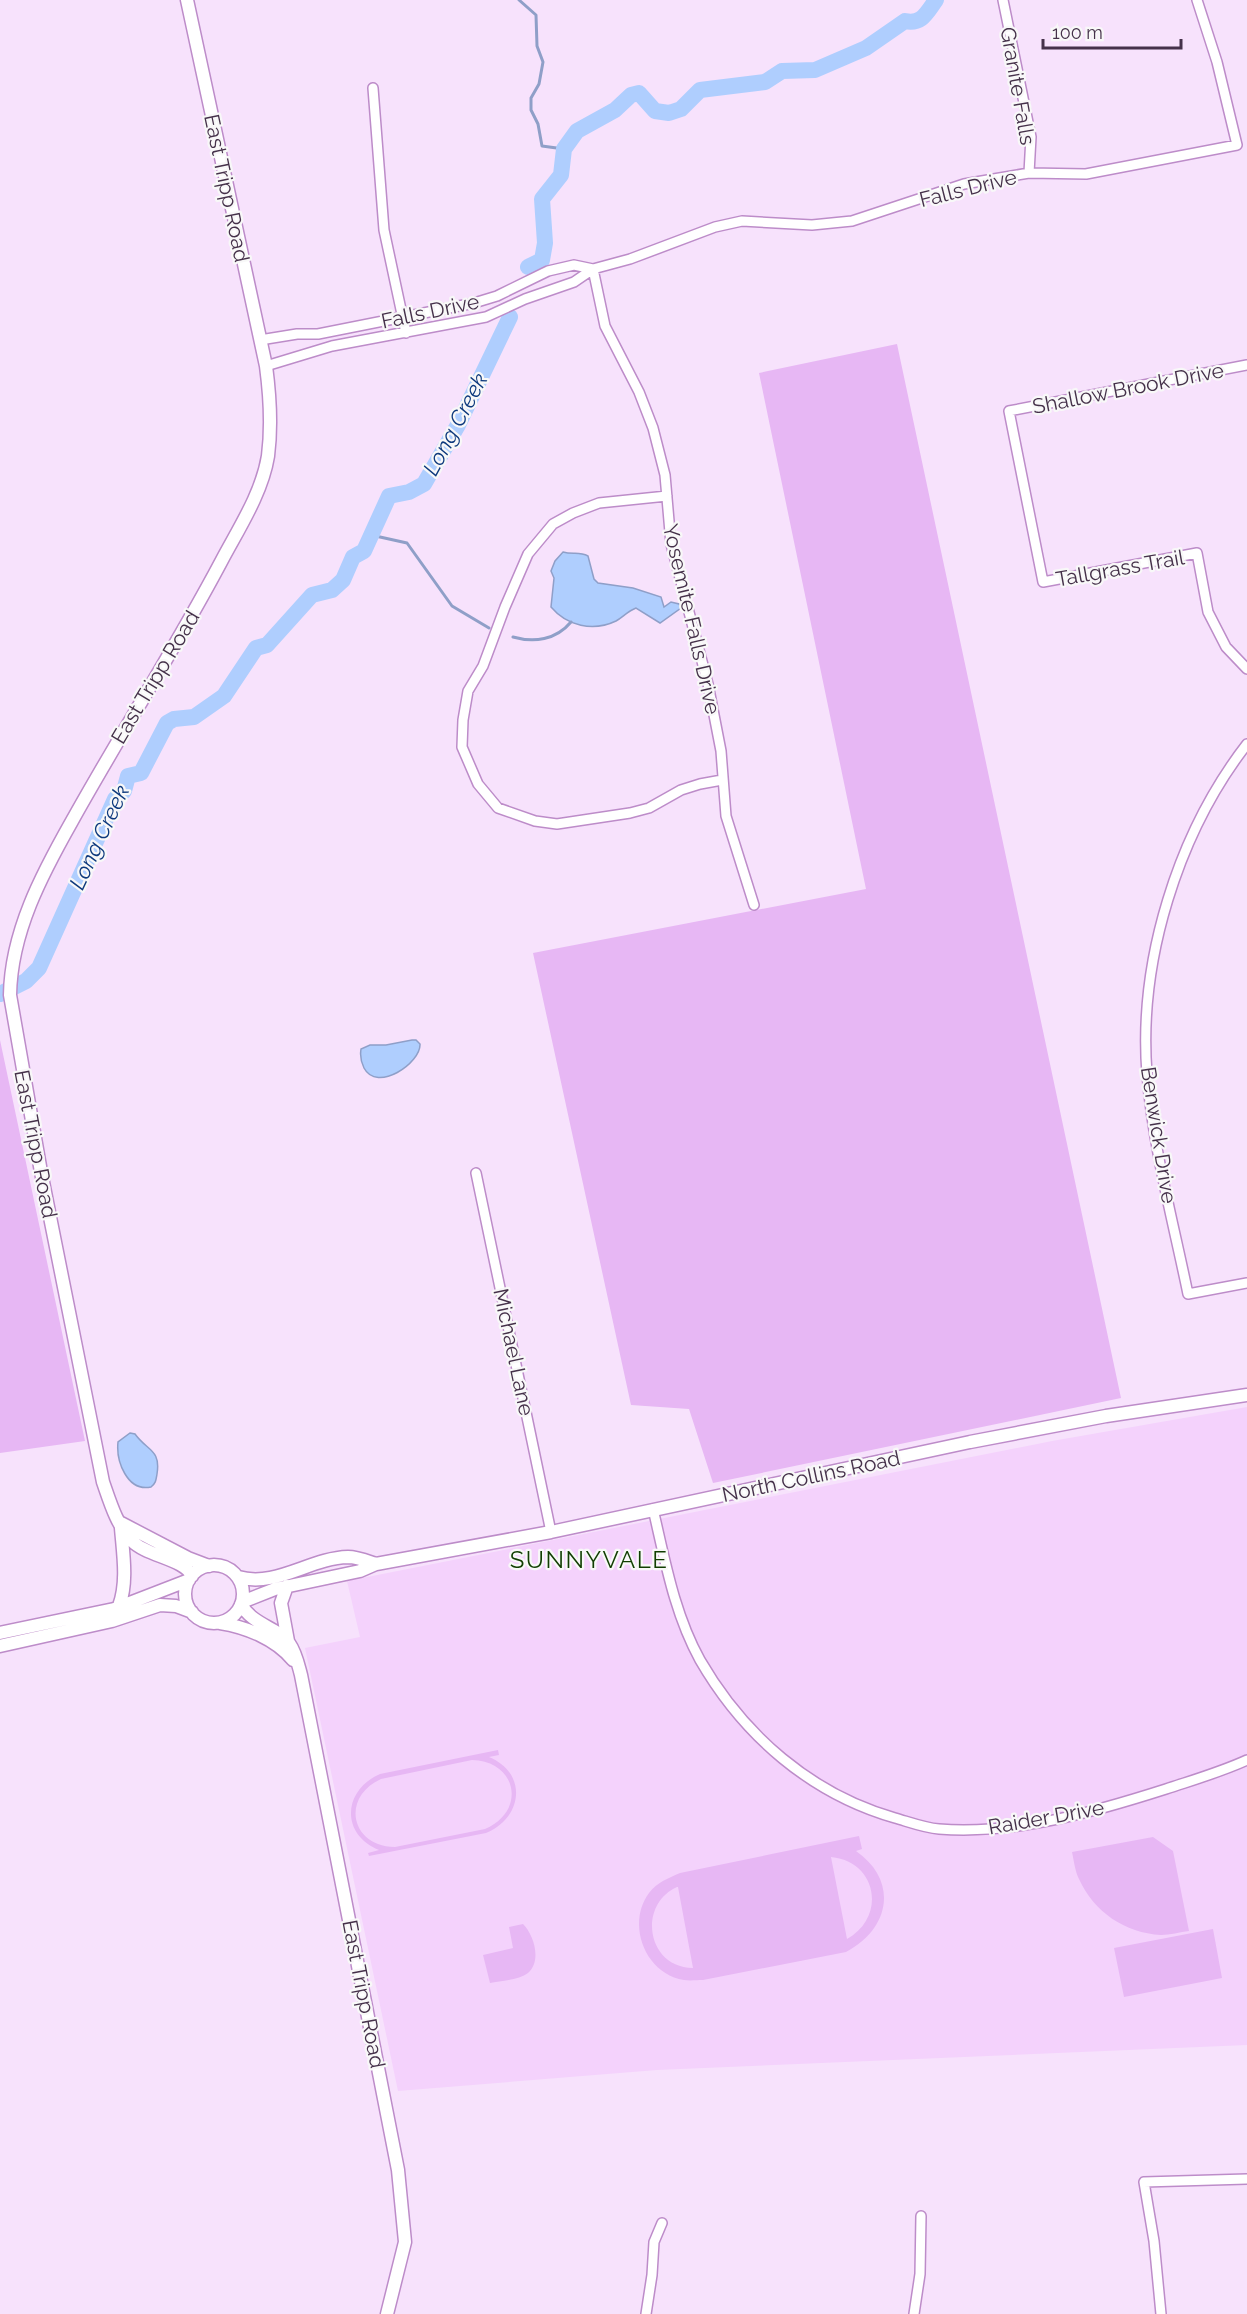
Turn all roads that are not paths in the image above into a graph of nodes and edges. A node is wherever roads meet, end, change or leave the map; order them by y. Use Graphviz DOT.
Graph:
graph roads {
  1 [pos="187,0"];
  2 [pos="1003,0"];
  3 [pos="1197,0"];
  4 [pos="373,88"];
  5 [pos="1029,173"];
  6 [pos="593,269"];
  7 [pos="403,318"];
  8 [pos="406,333"];
  9 [pos="260,340"];
  10 [pos="1247,365"];
  11 [pos="266,366"];
  12 [pos="667,496"];
  13 [pos="1043,582"];
  14 [pos="1247,669"];
  15 [pos="1247,744"];
  16 [pos="722,780"];
  17 [pos="754,905"];
  18 [pos="476,1173"];
  19 [pos="1247,1283"];
  20 [pos="1247,1395"];
  21 [pos="653,1509"];
  22 [pos="120,1523"];
  23 [pos="551,1532"];
  24 [pos="376,1563"];
  25 [pos="208,1566"];
  26 [pos="238,1577"];
  27 [pos="191,1578"];
  28 [pos="287,1586"];
  29 [pos="242,1603"];
  30 [pos="119,1606"];
  31 [pos="192,1612"];
  32 [pos="216,1623"];
  33 [pos="0,1633"];
  34 [pos="31,1633"];
  35 [pos="288,1641"];
  36 [pos="0,1646"];
  37 [pos="301,1675"];
  38 [pos="1247,1760"];
  39 [pos="1247,2179"];
  40 [pos="921,2216"];
  41 [pos="662,2223"];
  42 [pos="387,2314"];
  43 [pos="646,2314"];
  44 [pos="915,2314"];
  45 [pos="1161,2314"];
  1 -- 9 [label="street, East Tripp Road"];
  2 -- 5 [label="street, Granite Falls"];
  3 -- 5 [label="street, Falls Drive"];
  4 -- 7 [label="street"];
  5 -- 6 [label="street, Falls Drive"];
  6 -- 7 [label="street, Falls Drive"];
  6 -- 8 [label="street, Falls Drive"];
  6 -- 12 [label="street, Yosemite Falls Drive"];
  7 -- 8 [label="street"];
  7 -- 9 [label="street, Falls Drive"];
  8 -- 11 [label="street, Falls Drive"];
  9 -- 11 [label="street, East Tripp Road"];
  10 -- 13 [label="street, Shallow Brook Drive"];
  11 -- 22 [label="street, East Tripp Road"];
  12 -- 16 [label="street, Yosemite Falls Drive"];
  12 -- 16 [label="street"];
  13 -- 14 [label="street, Tallgrass Trail"];
  15 -- 19 [label="street, Benwick Drive"];
  16 -- 17 [label="street, Yosemite Falls Drive"];
  18 -- 23 [label="street, Michael Lane"];
  20 -- 21 [label="street, North Collins Road"];
  21 -- 23 [label="street, North Collins Road"];
  21 -- 38 [label="street, Raider Drive"];
  22 -- 25 [label="street"];
  22 -- 27 [label="street, East Tripp Road"];
  22 -- 30 [label="street"];
  23 -- 24 [label="street, North Collins Road"];
  24 -- 26 [label="street, North Collins Road"];
  24 -- 28 [label="street, North Collins Road"];
  25 -- 26 [label="street"];
  25 -- 27 [label="street"];
  26 -- 29 [label="street"];
  27 -- 30 [label="street"];
  27 -- 31 [label="street"];
  28 -- 29 [label="street, North Collins Road"];
  28 -- 35 [label="street, East Tripp Road"];
  29 -- 32 [label="street"];
  29 -- 35 [label="street"];
  30 -- 34 [label="street"];
  31 -- 32 [label="street"];
  31 -- 34 [label="street"];
  32 -- 37 [label="street, East Tripp Road"];
  33 -- 34 [label="street"];
  34 -- 36 [label="street"];
  35 -- 37 [label="street, East Tripp Road"];
  37 -- 42 [label="street, East Tripp Road"];
  39 -- 45 [label="street"];
  40 -- 44 [label="street"];
  41 -- 43 [label="street"];
}
